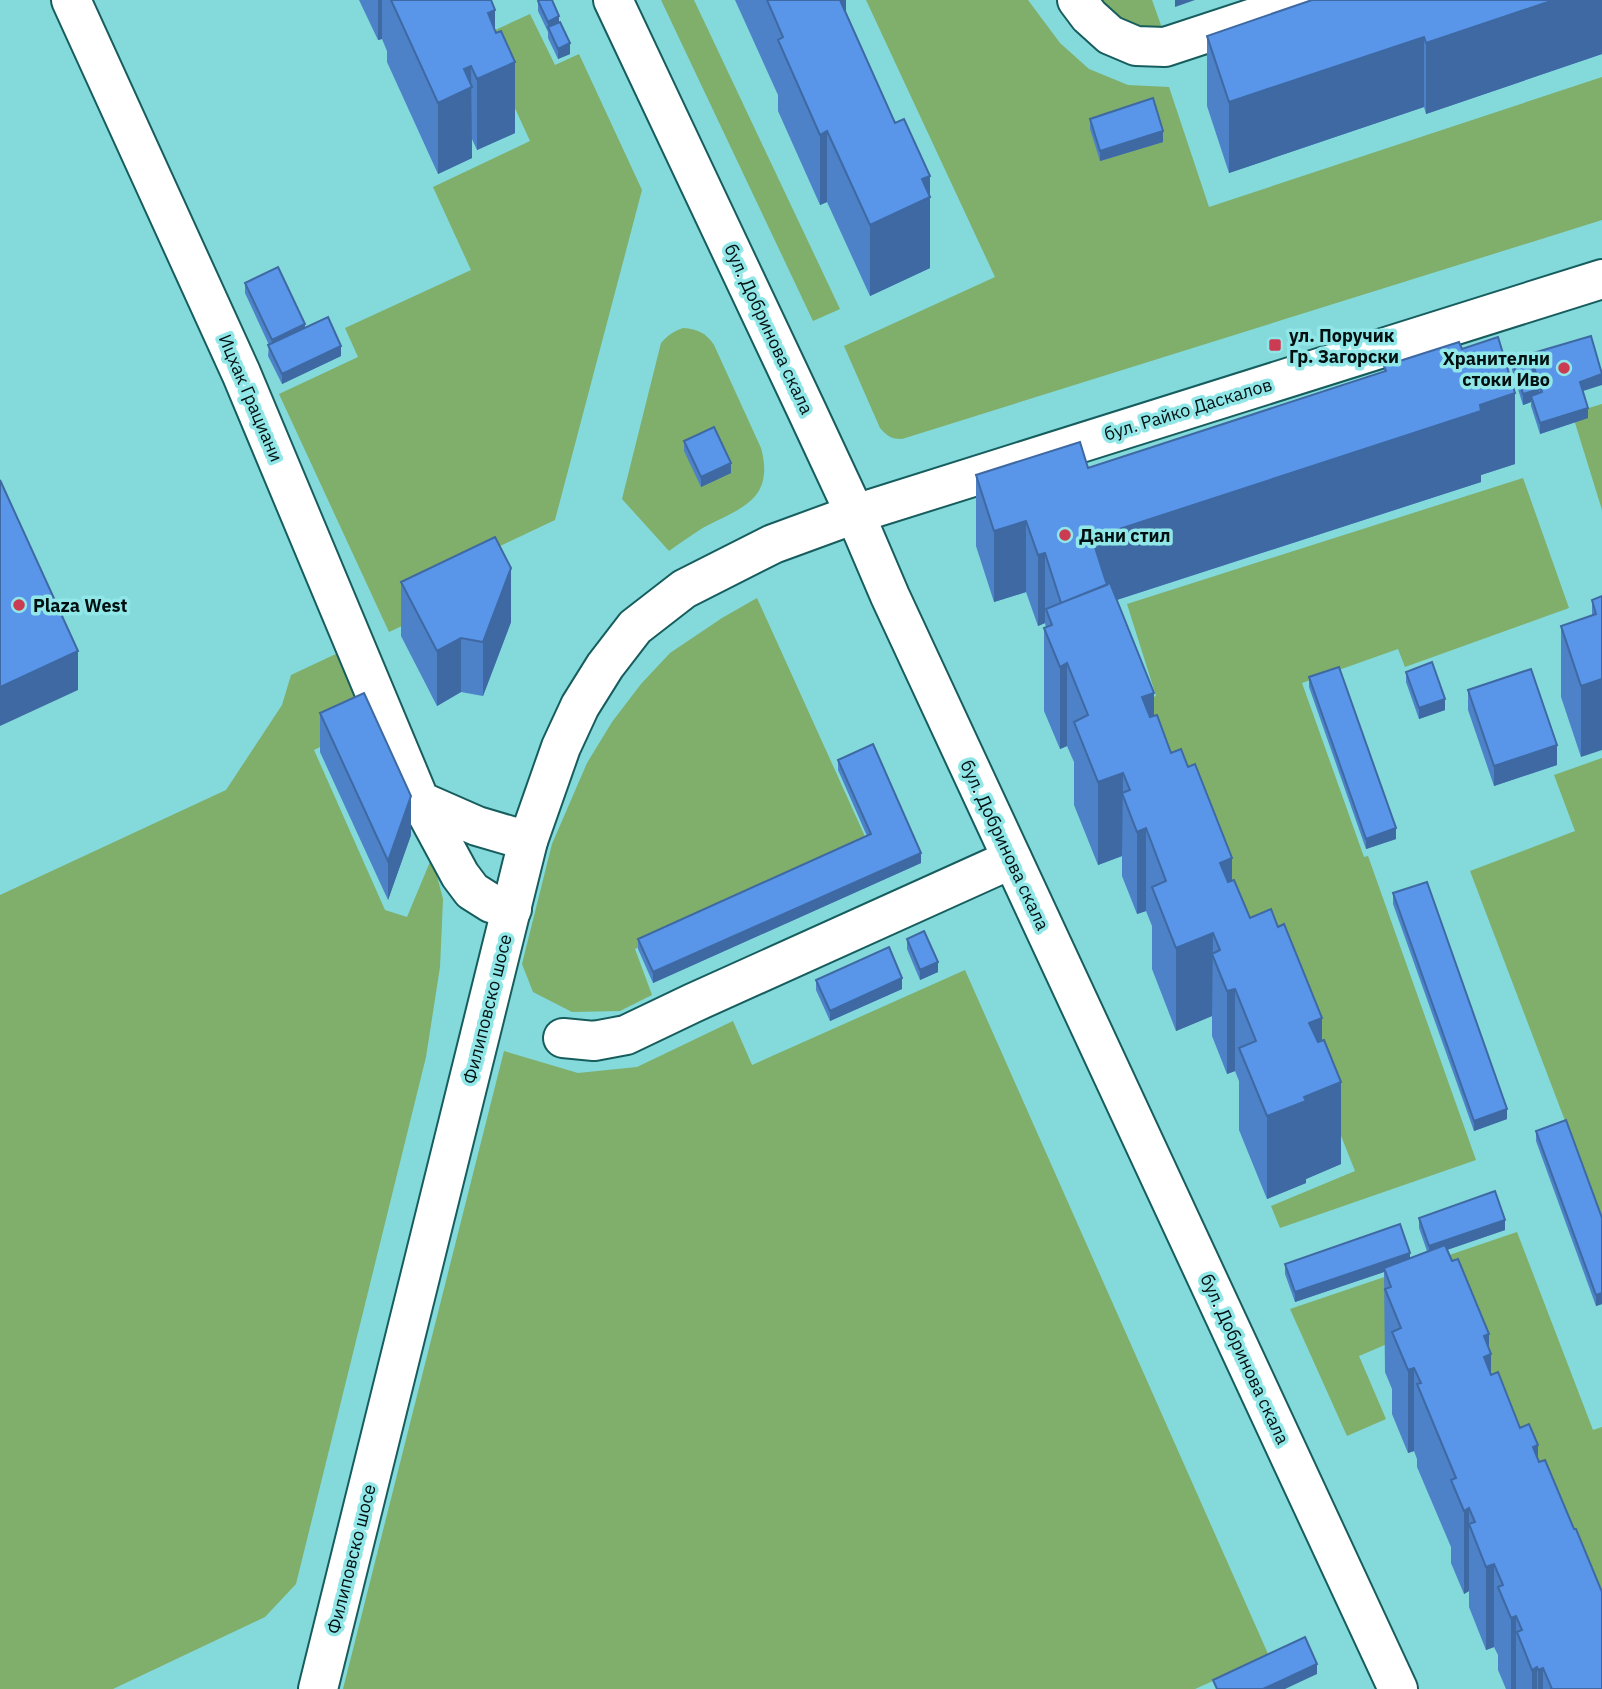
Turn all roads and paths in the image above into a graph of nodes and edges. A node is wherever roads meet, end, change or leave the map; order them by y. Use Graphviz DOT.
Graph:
graph roads {
  1 [pos="71,0"];
  2 [pos="613,0"];
  3 [pos="1077,0"];
  4 [pos="1308,0"];
  5 [pos="1602,279"];
  6 [pos="855,514"];
  7 [pos="420,801"];
  8 [pos="528,841"];
  9 [pos="1012,859"];
  10 [pos="512,909"];
  11 [pos="563,1038"];
  12 [pos="318,1689"];
  13 [pos="1398,1689"];
  1 -- 7 [label="street, Ицхак Грациани"];
  2 -- 6 [label="street, бул. Добринова скала"];
  3 -- 4 [label="street"];
  5 -- 6 [label="street, бул. Райко Даскалов"];
  6 -- 8 [label="street, Филиповско шосе"];
  6 -- 9 [label="street, бул. Добринова скала"];
  7 -- 8 [label="street"];
  7 -- 10 [label="street, Ицхак Грациани"];
  8 -- 10 [label="street, Филиповско шосе"];
  9 -- 11 [label="street"];
  9 -- 13 [label="street, бул. Добринова скала"];
  10 -- 12 [label="street, Филиповско шосе"];
}
